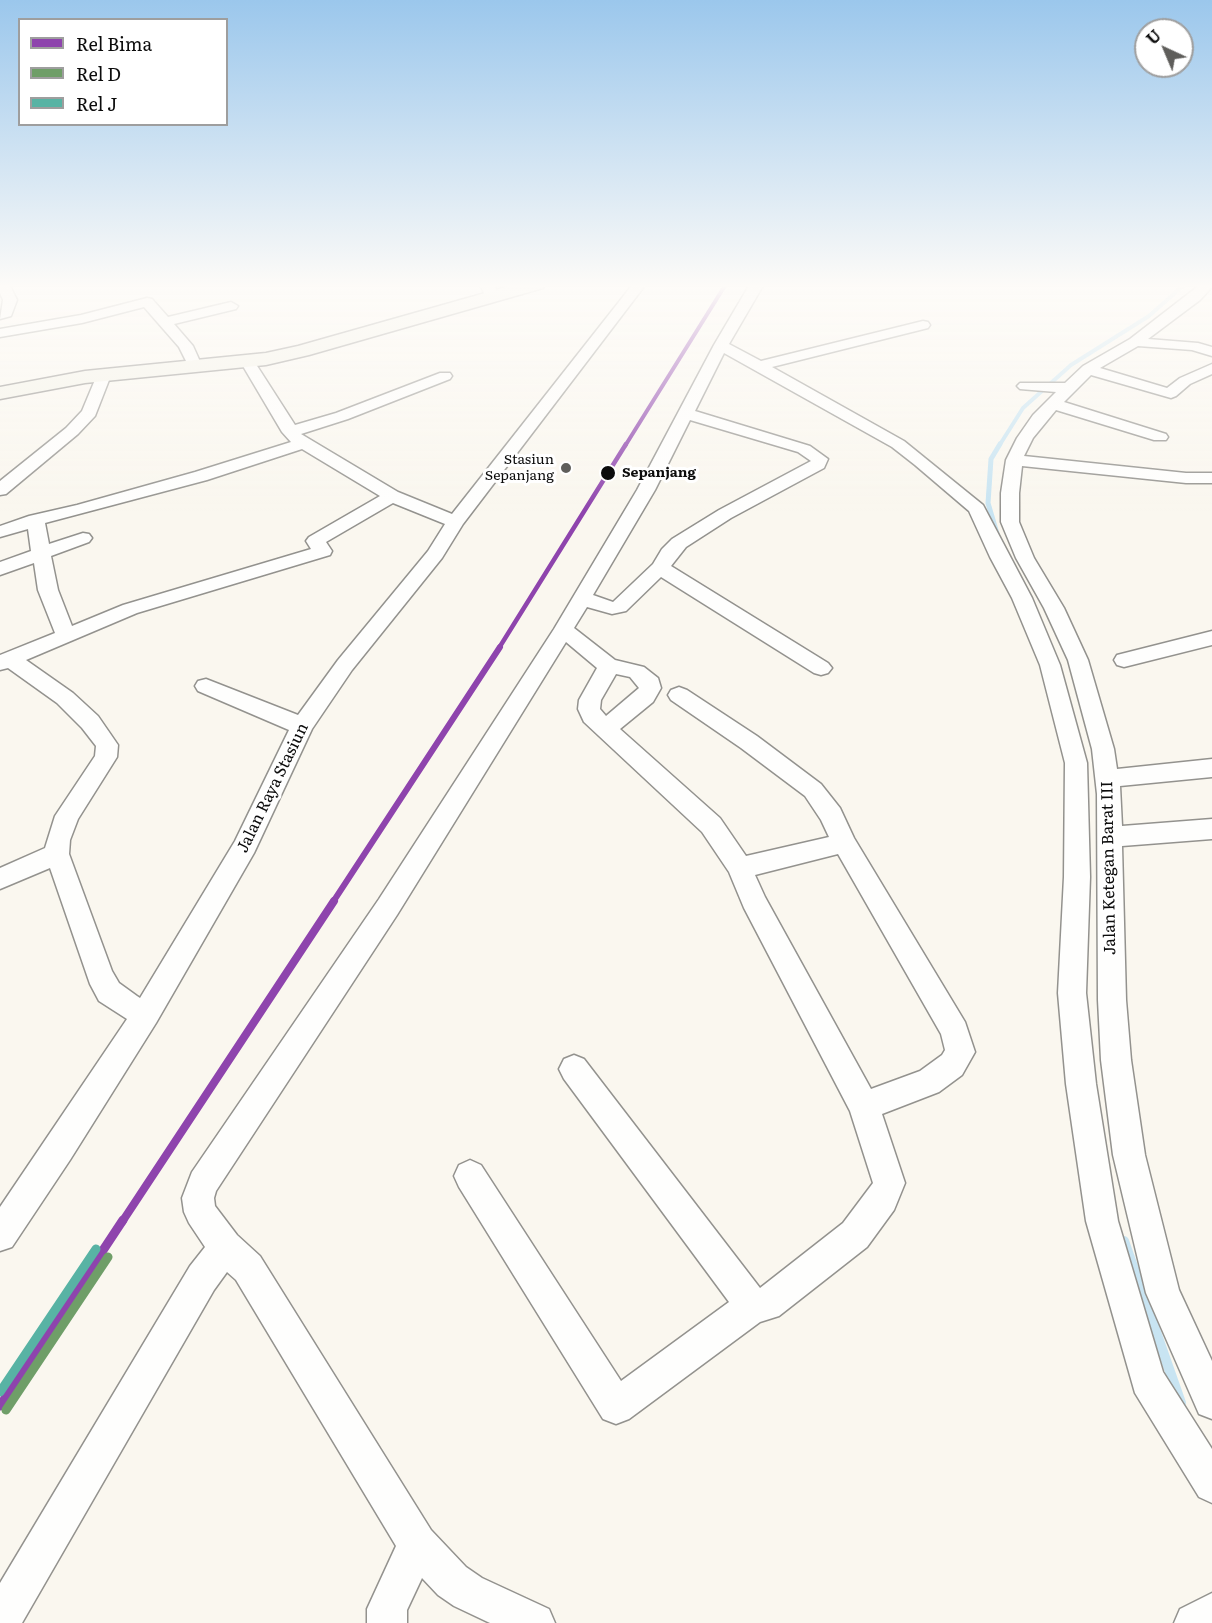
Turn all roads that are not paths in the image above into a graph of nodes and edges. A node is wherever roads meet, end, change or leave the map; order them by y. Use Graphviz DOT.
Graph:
graph roads {
  1 [pos="192,360"];
  2 [pos="254,360"];
  3 [pos="581,360"];
  4 [pos="714,360"];
  5 [pos="748,360"];
  6 [pos="784,360"];
  7 [pos="1104,360"];
  8 [pos="247,361"];
  9 [pos="195,366"];
  10 [pos="759,366"];
  11 [pos="1212,368"];
  12 [pos="1088,369"];
  13 [pos="104,375"];
  14 [pos="445,376"];
  15 [pos="1025,386"];
  16 [pos="1065,388"];
  17 [pos="0,393"];
  18 [pos="1054,404"];
  19 [pos="687,414"];
  20 [pos="1160,437"];
  21 [pos="296,438"];
  22 [pos="1014,460"];
  23 [pos="1212,478"];
  24 [pos="4,484"];
  25 [pos="392,496"];
  26 [pos="995,517"];
  27 [pos="35,520"];
  28 [pos="455,522"];
  29 [pos="0,532"];
  30 [pos="83,538"];
  31 [pos="41,553"];
  32 [pos="660,568"];
  33 [pos="0,569"];
  34 [pos="581,598"];
  35 [pos="562,630"];
  36 [pos="66,635"];
  37 [pos="1212,638"];
  38 [pos="1124,660"];
  39 [pos="5,661"];
  40 [pos="608,665"];
  41 [pos="821,669"];
  42 [pos="206,686"];
  43 [pos="679,695"];
  44 [pos="302,726"];
  45 [pos="604,729"];
  46 [pos="1086,746"];
  47 [pos="1212,768"];
  48 [pos="1107,779"];
  49 [pos="1212,829"];
  50 [pos="1110,837"];
  51 [pos="844,843"];
  52 [pos="57,854"];
  53 [pos="740,868"];
  54 [pos="0,879"];
  55 [pos="1091,996"];
  56 [pos="146,1014"];
  57 [pos="574,1069"];
  58 [pos="864,1106"];
  59 [pos="470,1176"];
  60 [pos="0,1235"];
  61 [pos="225,1247"];
  62 [pos="753,1306"];
  63 [pos="1212,1401"];
  64 [pos="1212,1484"];
  65 [pos="417,1544"];
  66 [pos="1212,1613"];
  67 [pos="0,1621"];
  68 [pos="387,1623"];
  69 [pos="535,1623"];
  70 [pos="1194,1623"];
  1 -- 9 [label="street"];
  2 -- 8 [label="main road"];
  3 -- 28 [label="street, Jalan Raya Stasiun"];
  4 -- 19 [label="street"];
  5 -- 10 [label="street"];
  6 -- 10 [label="street"];
  7 -- 12 [label="street, Jalan Ketegan Barat III"];
  8 -- 9 [label="main road"];
  8 -- 21 [label="street"];
  9 -- 13 [label="main road"];
  10 -- 26 [label="street"];
  11 -- 12 [label="street"];
  12 -- 16 [label="street, Jalan Ketegan Barat III"];
  13 -- 17 [label="main road"];
  13 -- 24 [label="street"];
  14 -- 21 [label="street"];
  15 -- 16 [label="street"];
  16 -- 18 [label="street, Jalan Ketegan Barat III"];
  18 -- 20 [label="street"];
  18 -- 22 [label="street, Jalan Ketegan Barat III"];
  19 -- 32 [label="street"];
  19 -- 34 [label="street"];
  21 -- 25 [label="street"];
  21 -- 27 [label="street"];
  22 -- 23 [label="street"];
  22 -- 26 [label="street, Jalan Ketegan Barat III"];
  25 -- 28 [label="street"];
  25 -- 36 [label="street"];
  26 -- 46 [label="street, Jalan Ketegan Barat III"];
  27 -- 29 [label="street"];
  27 -- 31 [label="street"];
  28 -- 44 [label="street, Jalan Raya Stasiun"];
  30 -- 31 [label="street"];
  31 -- 33 [label="street"];
  31 -- 36 [label="street"];
  32 -- 34 [label="street"];
  32 -- 41 [label="street"];
  34 -- 35 [label="street"];
  35 -- 40 [label="street"];
  35 -- 61 [label="street"];
  36 -- 39 [label="street"];
  37 -- 38 [label="street"];
  39 -- 52 [label="street"];
  40 -- 45 [label="street"];
  40 -- 45 [label="street"];
  42 -- 44 [label="street"];
  43 -- 51 [label="street"];
  44 -- 56 [label="street, Jalan Raya Stasiun"];
  45 -- 53 [label="street"];
  46 -- 48 [label="street, Jalan Ketegan Barat III"];
  46 -- 55 [label="street"];
  47 -- 48 [label="street"];
  48 -- 50 [label="street, Jalan Ketegan Barat III"];
  49 -- 50 [label="street"];
  50 -- 55 [label="street, Jalan Ketegan Barat III"];
  51 -- 53 [label="street"];
  51 -- 58 [label="street"];
  52 -- 54 [label="street"];
  52 -- 56 [label="street"];
  53 -- 58 [label="street"];
  55 -- 63 [label="street, Jalan Ketegan Barat III"];
  55 -- 64 [label="street"];
  56 -- 60 [label="street, Jalan Raya Stasiun"];
  57 -- 62 [label="street"];
  58 -- 62 [label="street"];
  59 -- 62 [label="street"];
  61 -- 65 [label="street"];
  61 -- 67 [label="street"];
  65 -- 68 [label="street"];
  65 -- 69 [label="street"];
  66 -- 70 [label="street"];
}
